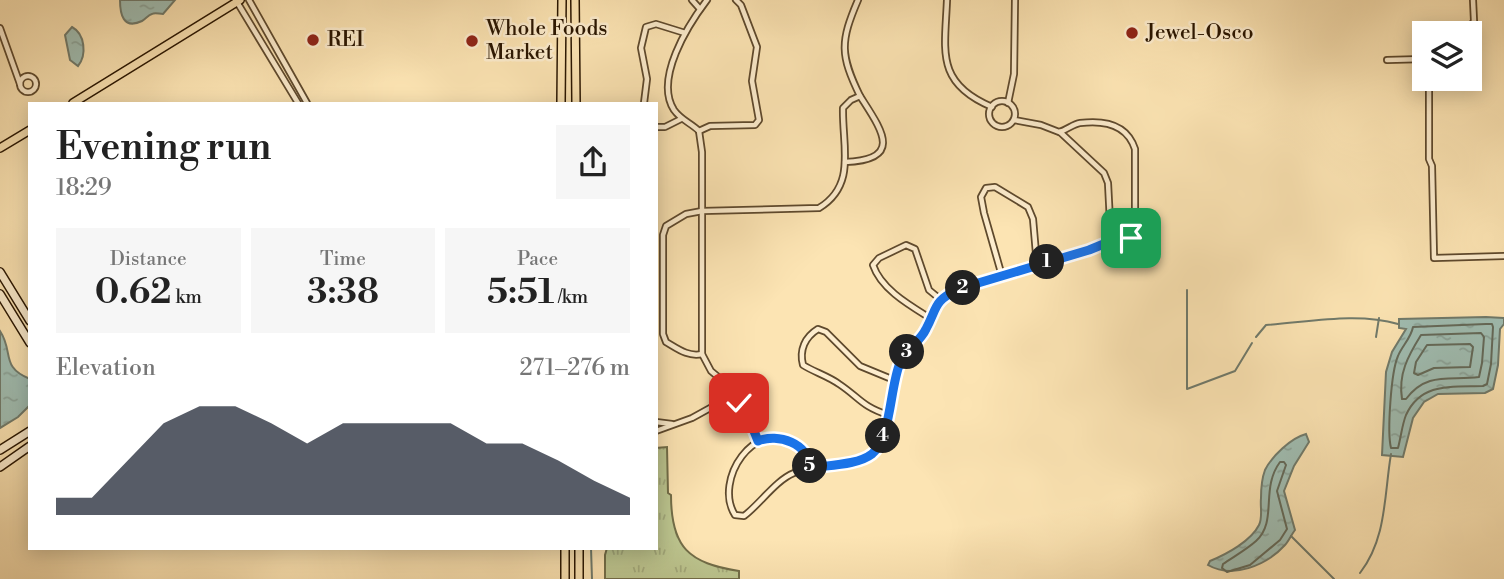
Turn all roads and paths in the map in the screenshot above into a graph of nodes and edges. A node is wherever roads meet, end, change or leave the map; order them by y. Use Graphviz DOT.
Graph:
graph roads {
  1 [pos="249,0"];
  2 [pos="562,0"];
  3 [pos="575,0"];
  4 [pos="692,0"];
  5 [pos="707,0"];
  6 [pos="736,0"];
  7 [pos="858,0"];
  8 [pos="947,0"];
  9 [pos="1015,0"];
  10 [pos="1473,0"];
  11 [pos="237,1"];
  12 [pos="700,9"];
  13 [pos="1474,21"];
  14 [pos="0,28"];
  15 [pos="685,33"];
  16 [pos="1412,59"];
  17 [pos="1387,60"];
  18 [pos="20,84"];
  19 [pos="1429,91"];
  20 [pos="860,96"];
  21 [pos="75,102"];
  22 [pos="297,102"];
  23 [pos="306,102"];
  24 [pos="561,102"];
  25 [pos="576,102"];
  26 [pos="644,102"];
  27 [pos="1008,103"];
  28 [pos="992,107"];
  29 [pos="681,119"];
  30 [pos="1014,120"];
  31 [pos="658,127"];
  32 [pos="28,131"];
  33 [pos="699,131"];
  34 [pos="1059,132"];
  35 [pos="0,148"];
  36 [pos="845,162"];
  37 [pos="702,211"];
  38 [pos="1111,241"];
  39 [pos="1504,256"];
  40 [pos="1037,265"];
  41 [pos="0,272"];
  42 [pos="1002,276"];
  43 [pos="0,294"];
  44 [pos="940,299"];
  45 [pos="28,318"];
  46 [pos="930,318"];
  47 [pos="28,340"];
  48 [pos="702,354"];
  49 [pos="894,380"];
  50 [pos="723,381"];
  51 [pos="721,402"];
  52 [pos="739,403"];
  53 [pos="888,415"];
  54 [pos="658,422"];
  55 [pos="673,424"];
  56 [pos="658,430"];
  57 [pos="28,432"];
  58 [pos="758,441"];
  59 [pos="28,447"];
  60 [pos="0,450"];
  61 [pos="0,467"];
  62 [pos="810,468"];
  63 [pos="565,550"];
  64 [pos="579,550"];
  65 [pos="565,579"];
  66 [pos="579,579"];
  1 -- 23 [label="street"];
  2 -- 24 [label="main road"];
  3 -- 25 [label="main road"];
  4 -- 12 [label="street"];
  5 -- 12 [label="street"];
  6 -- 33 [label="street"];
  7 -- 20 [label="street"];
  8 -- 28 [label="street"];
  9 -- 27 [label="street"];
  10 -- 13 [label="street"];
  11 -- 21 [label="main road"];
  11 -- 22 [label="street"];
  12 -- 15 [label="street"];
  14 -- 18 [label="street"];
  15 -- 26 [label="street"];
  15 -- 29 [label="street"];
  16 -- 17 [label="street"];
  19 -- 39 [label="street"];
  20 -- 36 [label="street"];
  20 -- 36 [label="street"];
  27 -- 28 [label="street"];
  27 -- 30 [label="street"];
  28 -- 30 [label="street"];
  29 -- 31 [label="street"];
  29 -- 33 [label="street"];
  30 -- 34 [label="street"];
  32 -- 35 [label="main road"];
  33 -- 37 [label="street"];
  34 -- 38 [label="street"];
  34 -- 38 [label="street"];
  36 -- 37 [label="street"];
  37 -- 48 [label="street"];
  37 -- 48 [label="street"];
  38 -- 40 [label="street"];
  40 -- 42 [label="street"];
  40 -- 42 [label="street"];
  41 -- 45 [label="main road"];
  42 -- 44 [label="street"];
  43 -- 47 [label="main road"];
  44 -- 46 [label="street"];
  44 -- 46 [label="street"];
  46 -- 49 [label="street"];
  48 -- 50 [label="street"];
  49 -- 53 [label="street"];
  49 -- 53 [label="street"];
  50 -- 51 [label="street"];
  50 -- 52 [label="street"];
  51 -- 52 [label="street"];
  51 -- 55 [label="street"];
  52 -- 58 [label="street"];
  53 -- 62 [label="street"];
  54 -- 55 [label="street"];
  55 -- 56 [label="street"];
  57 -- 60 [label="main road"];
  58 -- 62 [label="street"];
  58 -- 62 [label="street"];
  59 -- 61 [label="main road"];
  63 -- 65 [label="main road"];
  64 -- 66 [label="main road"];
}
